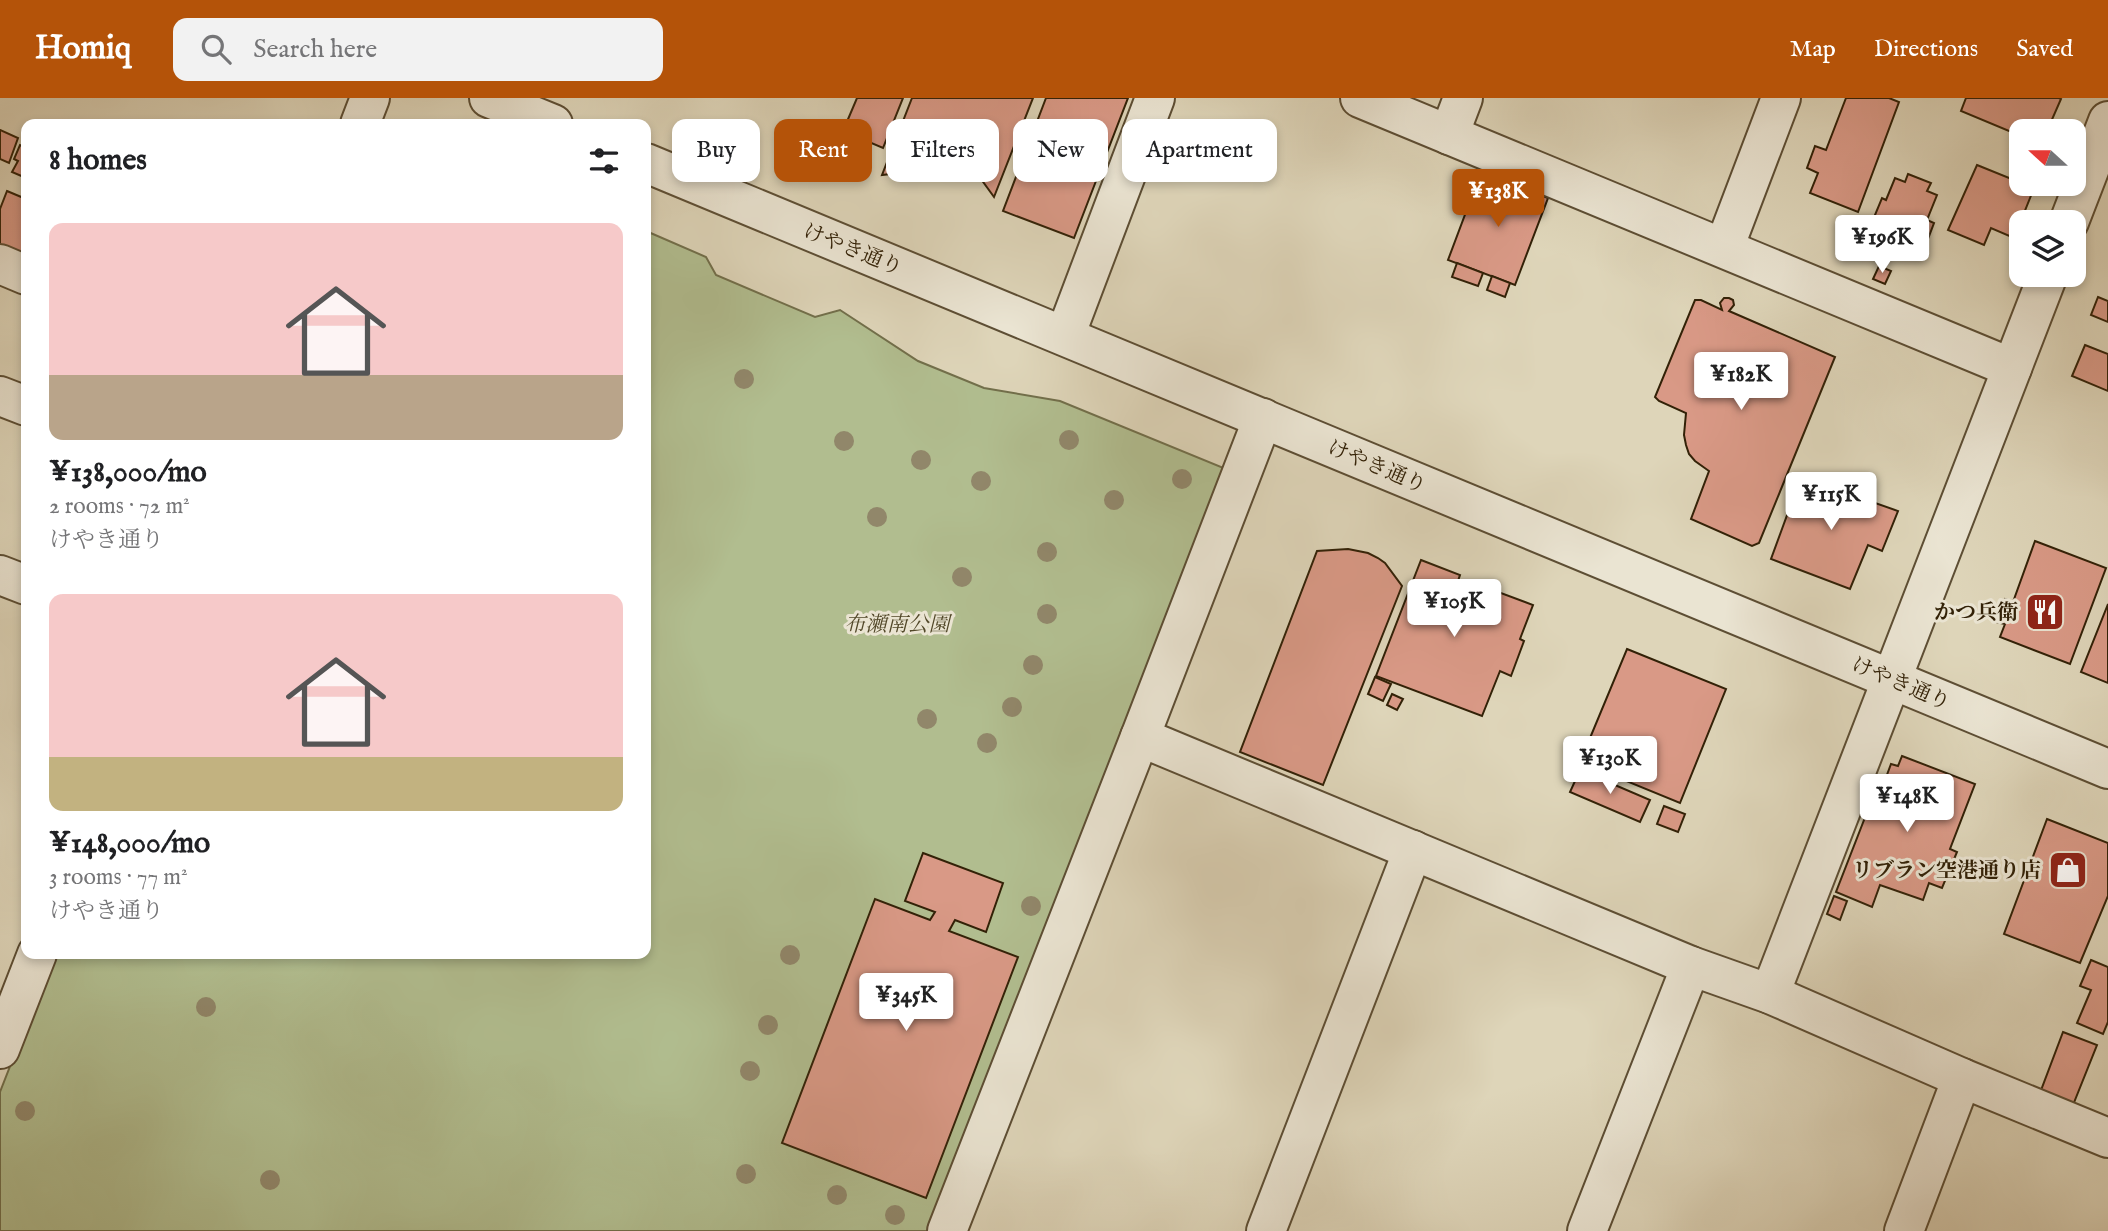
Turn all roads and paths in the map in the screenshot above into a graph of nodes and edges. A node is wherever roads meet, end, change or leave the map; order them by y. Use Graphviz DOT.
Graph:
graph roads {
  1 [pos="370,98"];
  2 [pos="489,98"];
  3 [pos="1155,98"];
  4 [pos="1360,98"];
  5 [pos="1463,98"];
  6 [pos="1781,98"];
  7 [pos="362,119"];
  8 [pos="541,119"];
  9 [pos="2108,121"];
  10 [pos="1449,135"];
  11 [pos="651,165"];
  12 [pos="2074,210"];
  13 [pos="1724,248"];
  14 [pos="2043,287"];
  15 [pos="1065,336"];
  16 [pos="2012,368"];
  17 [pos="0,396"];
  18 [pos="21,404"];
  19 [pos="1263,418"];
  20 [pos="0,575"];
  21 [pos="21,583"];
  22 [pos="1892,679"];
  23 [pos="1140,737"];
  24 [pos="2108,769"];
  25 [pos="1412,850"];
  26 [pos="35,959"];
  27 [pos="1691,965"];
  28 [pos="1770,994"];
  29 [pos="2,1038"];
  30 [pos="1962,1078"];
  31 [pos="2108,1138"];
  32 [pos="947,1231"];
  33 [pos="1266,1231"];
  34 [pos="1587,1231"];
  35 [pos="1903,1231"];
  1 -- 7 [label="street"];
  2 -- 8 [label="street"];
  3 -- 15 [label="street"];
  4 -- 10 [label="street"];
  5 -- 10 [label="street"];
  6 -- 13 [label="street"];
  9 -- 12 [label="street"];
  10 -- 13 [label="street"];
  11 -- 15 [label="street, けやき通り"];
  13 -- 16 [label="street"];
  14 -- 16 [label="street"];
  15 -- 19 [label="street, けやき通り"];
  16 -- 22 [label="street"];
  17 -- 18 [label="street"];
  19 -- 22 [label="street, けやき通り"];
  19 -- 23 [label="street"];
  20 -- 21 [label="street"];
  22 -- 24 [label="street, けやき通り"];
  22 -- 28 [label="street"];
  23 -- 25 [label="street"];
  23 -- 32 [label="street"];
  25 -- 27 [label="street"];
  25 -- 33 [label="street"];
  26 -- 29 [label="street"];
  27 -- 28 [label="street"];
  27 -- 34 [label="street"];
  28 -- 30 [label="street"];
  30 -- 31 [label="street"];
  30 -- 35 [label="street"];
}
